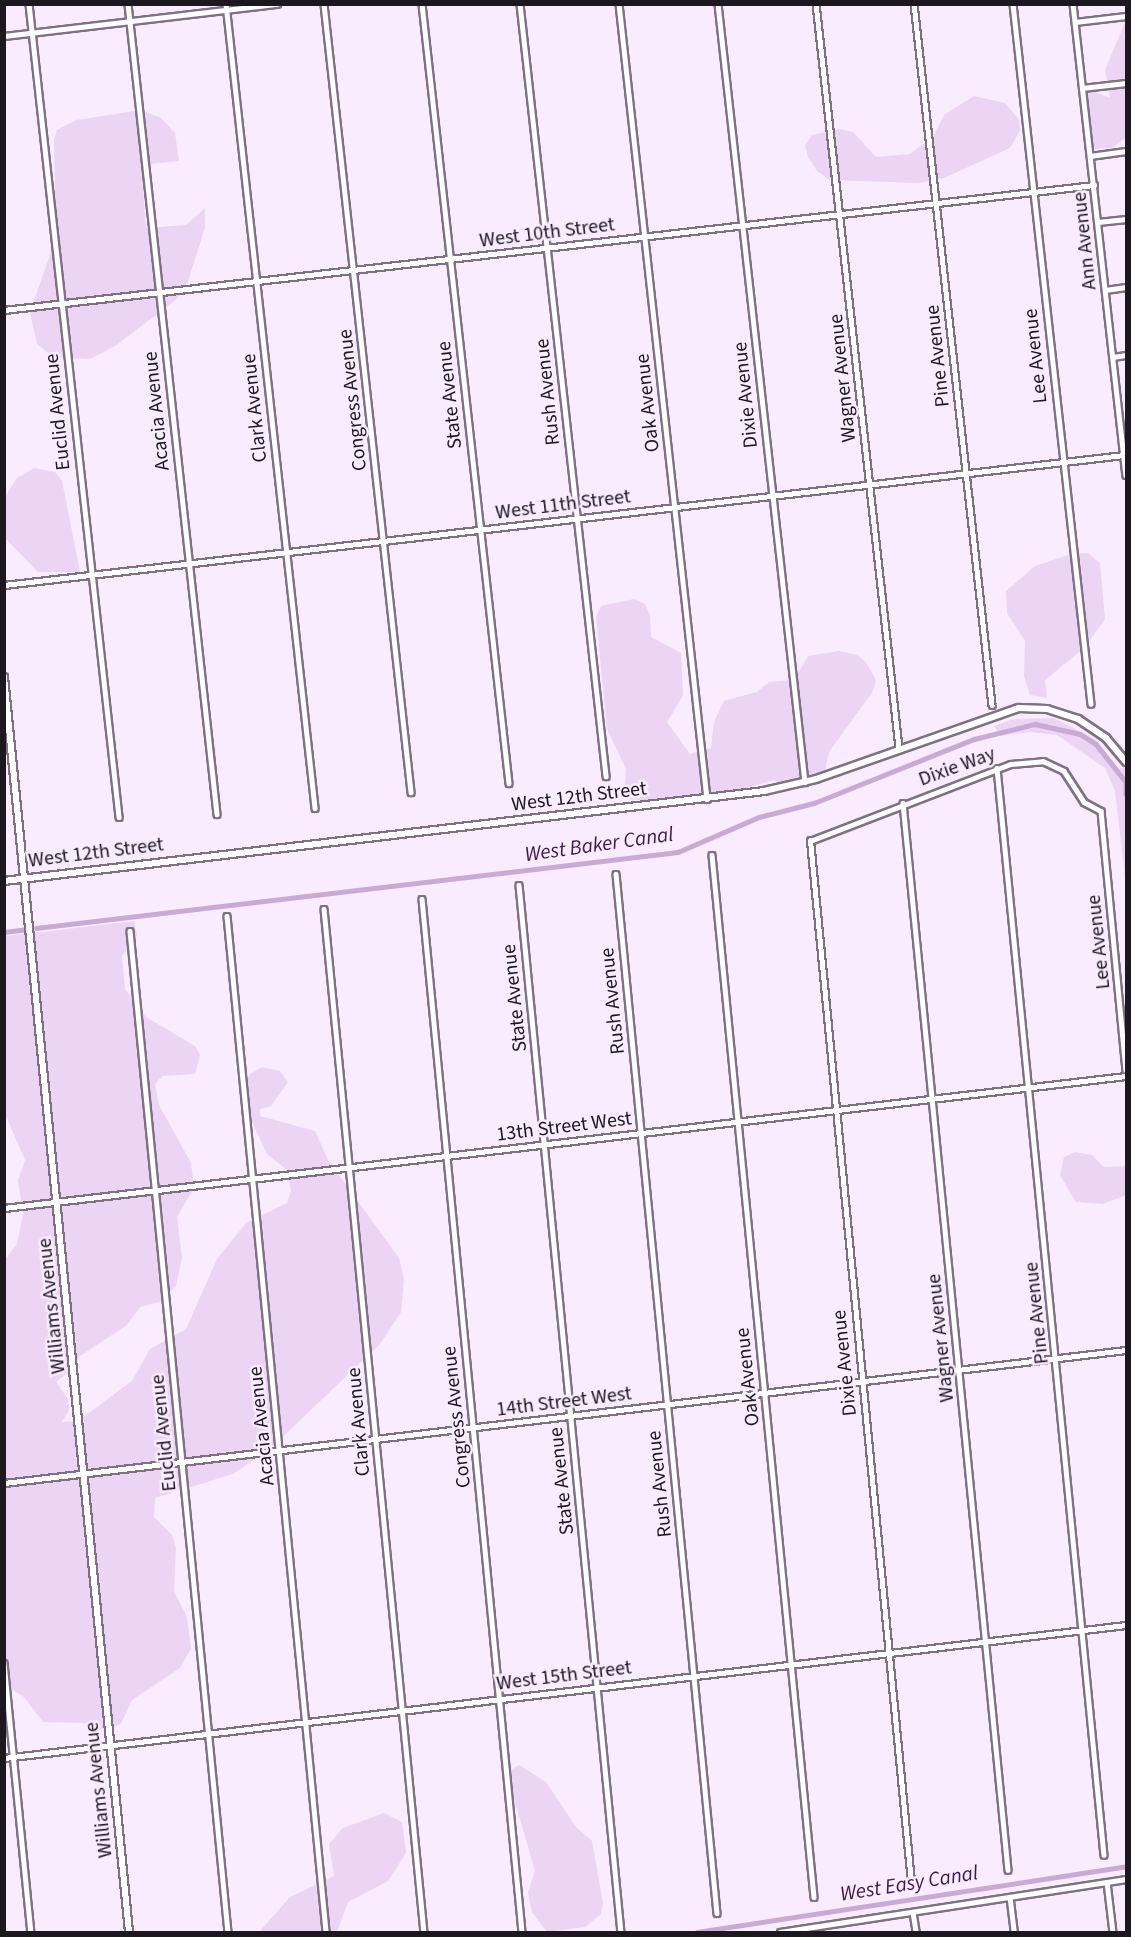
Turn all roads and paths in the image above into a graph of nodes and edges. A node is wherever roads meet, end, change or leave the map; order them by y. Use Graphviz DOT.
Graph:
graph roads {
  1 [pos="29,4"];
  2 [pos="128,4"];
  3 [pos="277,4"];
  4 [pos="324,4"];
  5 [pos="422,4"];
  6 [pos="520,4"];
  7 [pos="619,4"];
  8 [pos="718,4"];
  9 [pos="816,4"];
  10 [pos="914,4"];
  11 [pos="1013,4"];
  12 [pos="1073,4"];
  13 [pos="226,8"];
  14 [pos="1126,16"];
  15 [pos="129,22"];
  16 [pos="1075,22"];
  17 [pos="32,33"];
  18 [pos="4,36"];
  19 [pos="1126,83"];
  20 [pos="1082,88"];
  21 [pos="1126,151"];
  22 [pos="1090,156"];
  23 [pos="1094,185"];
  24 [pos="1033,192"];
  25 [pos="936,203"];
  26 [pos="839,214"];
  27 [pos="1126,219"];
  28 [pos="1098,222"];
  29 [pos="743,225"];
  30 [pos="645,236"];
  31 [pos="548,248"];
  32 [pos="450,259"];
  33 [pos="353,270"];
  34 [pos="256,281"];
  35 [pos="1126,287"];
  36 [pos="1106,290"];
  37 [pos="159,292"];
  38 [pos="61,303"];
  39 [pos="4,310"];
  40 [pos="1126,355"];
  41 [pos="1113,357"];
  42 [pos="1124,423"];
  43 [pos="1124,456"];
  44 [pos="1064,462"];
  45 [pos="966,473"];
  46 [pos="1126,475"];
  47 [pos="870,485"];
  48 [pos="773,496"];
  49 [pos="675,508"];
  50 [pos="578,518"];
  51 [pos="480,530"];
  52 [pos="383,541"];
  53 [pos="286,552"];
  54 [pos="189,563"];
  55 [pos="92,575"];
  56 [pos="4,585"];
  57 [pos="4,677"];
  58 [pos="1091,704"];
  59 [pos="992,705"];
  60 [pos="899,748"];
  61 [pos="1126,762"];
  62 [pos="997,768"];
  63 [pos="606,776"];
  64 [pos="805,782"];
  65 [pos="509,783"];
  66 [pos="411,792"];
  67 [pos="708,799"];
  68 [pos="903,803"];
  69 [pos="315,807"];
  70 [pos="1101,811"];
  71 [pos="217,814"];
  72 [pos="119,817"];
  73 [pos="810,841"];
  74 [pos="712,855"];
  75 [pos="616,874"];
  76 [pos="27,878"];
  77 [pos="4,881"];
  78 [pos="519,885"];
  79 [pos="422,899"];
  80 [pos="324,909"];
  81 [pos="227,916"];
  82 [pos="130,931"];
  83 [pos="1126,1070"];
  84 [pos="1126,1076"];
  85 [pos="1030,1087"];
  86 [pos="933,1099"];
  87 [pos="836,1110"];
  88 [pos="738,1121"];
  89 [pos="641,1133"];
  90 [pos="544,1145"];
  91 [pos="447,1156"];
  92 [pos="350,1167"];
  93 [pos="252,1178"];
  94 [pos="155,1190"];
  95 [pos="58,1202"];
  96 [pos="4,1208"];
  97 [pos="1126,1350"];
  98 [pos="1056,1359"];
  99 [pos="959,1370"];
  100 [pos="862,1382"];
  101 [pos="765,1393"];
  102 [pos="668,1404"];
  103 [pos="570,1416"];
  104 [pos="473,1427"];
  105 [pos="376,1438"];
  106 [pos="279,1450"];
  107 [pos="182,1462"];
  108 [pos="85,1473"];
  109 [pos="4,1483"];
  110 [pos="1126,1625"];
  111 [pos="1083,1630"];
  112 [pos="986,1641"];
  113 [pos="888,1653"];
  114 [pos="4,1663"];
  115 [pos="791,1664"];
  116 [pos="694,1675"];
  117 [pos="597,1687"];
  118 [pos="500,1698"];
  119 [pos="402,1710"];
  120 [pos="305,1721"];
  121 [pos="208,1733"];
  122 [pos="111,1744"];
  123 [pos="14,1756"];
  124 [pos="4,1758"];
  125 [pos="1104,1856"];
  126 [pos="1008,1870"];
  127 [pos="1126,1879"];
  128 [pos="910,1882"];
  129 [pos="1107,1882"];
  130 [pos="814,1897"];
  131 [pos="1010,1897"];
  132 [pos="914,1912"];
  133 [pos="717,1913"];
  134 [pos="817,1930"];
  135 [pos="31,1932"];
  136 [pos="129,1932"];
  137 [pos="228,1932"];
  138 [pos="326,1932"];
  139 [pos="424,1932"];
  140 [pos="522,1932"];
  141 [pos="621,1932"];
  142 [pos="780,1932"];
  143 [pos="916,1932"];
  144 [pos="1014,1932"];
  145 [pos="1113,1932"];
  1 -- 17 [label="street, Euclid Avenue"];
  2 -- 15 [label="street, Acacia Avenue"];
  3 -- 13 [label="street"];
  4 -- 33 [label="street, Congress Avenue"];
  5 -- 32 [label="street, State Avenue"];
  6 -- 31 [label="street, Rush Avenue"];
  7 -- 30 [label="street, Oak Avenue"];
  8 -- 29 [label="street, Dixie Avenue"];
  9 -- 26 [label="street, Wagner Avenue"];
  10 -- 25 [label="street, Pine Avenue"];
  11 -- 24 [label="street, Lee Avenue"];
  12 -- 16 [label="street, Ann Avenue"];
  13 -- 15 [label="street"];
  13 -- 34 [label="street, Clark Avenue"];
  14 -- 16 [label="street"];
  15 -- 17 [label="street"];
  15 -- 37 [label="street, Acacia Avenue"];
  16 -- 20 [label="street, Ann Avenue"];
  17 -- 18 [label="street"];
  17 -- 38 [label="street, Euclid Avenue"];
  19 -- 20 [label="street"];
  20 -- 22 [label="street, Ann Avenue"];
  21 -- 22 [label="street"];
  22 -- 23 [label="street, Ann Avenue"];
  23 -- 24 [label="street, West 10th Street"];
  23 -- 28 [label="street, Ann Avenue"];
  24 -- 25 [label="street, West 10th Street"];
  24 -- 44 [label="street, Lee Avenue"];
  25 -- 26 [label="street, West 10th Street"];
  25 -- 45 [label="street, Pine Avenue"];
  26 -- 29 [label="street, West 10th Street"];
  26 -- 47 [label="street, Wagner Avenue"];
  27 -- 28 [label="street"];
  28 -- 36 [label="street, Ann Avenue"];
  29 -- 30 [label="street, West 10th Street"];
  29 -- 48 [label="street, Dixie Avenue"];
  30 -- 31 [label="street, West 10th Street"];
  30 -- 49 [label="street, Oak Avenue"];
  31 -- 32 [label="street, West 10th Street"];
  31 -- 50 [label="street, Rush Avenue"];
  32 -- 33 [label="street, West 10th Street"];
  32 -- 51 [label="street, State Avenue"];
  33 -- 34 [label="street, West 10th Street"];
  33 -- 52 [label="street, Congress Avenue"];
  34 -- 37 [label="street, West 10th Street"];
  34 -- 53 [label="street, Clark Avenue"];
  35 -- 36 [label="street"];
  36 -- 41 [label="street, Ann Avenue"];
  37 -- 38 [label="street, West 10th Street"];
  37 -- 54 [label="street, Acacia Avenue"];
  38 -- 39 [label="street, West 10th Street"];
  38 -- 55 [label="street, Euclid Avenue"];
  40 -- 41 [label="street"];
  41 -- 42 [label="street, Ann Avenue"];
  42 -- 43 [label="street, Ann Avenue"];
  43 -- 44 [label="street, West 11th Street"];
  43 -- 46 [label="street, Ann Avenue"];
  44 -- 45 [label="street, West 11th Street"];
  44 -- 58 [label="street, Lee Avenue"];
  45 -- 47 [label="street, West 11th Street"];
  45 -- 59 [label="street, Pine Avenue"];
  47 -- 48 [label="street, West 11th Street"];
  47 -- 60 [label="street, Wagner Avenue"];
  48 -- 49 [label="street, West 11th Street"];
  48 -- 64 [label="street, Dixie Avenue"];
  49 -- 50 [label="street, West 11th Street"];
  49 -- 67 [label="street, Oak Avenue"];
  50 -- 51 [label="street, West 11th Street"];
  50 -- 63 [label="street, Rush Avenue"];
  51 -- 52 [label="street, West 11th Street"];
  51 -- 65 [label="street, State Avenue"];
  52 -- 53 [label="street, West 11th Street"];
  52 -- 66 [label="street, Congress Avenue"];
  53 -- 54 [label="street, West 11th Street"];
  53 -- 69 [label="street, Clark Avenue"];
  54 -- 55 [label="street, West 11th Street"];
  54 -- 71 [label="street, Acacia Avenue"];
  55 -- 56 [label="street, West 11th Street"];
  55 -- 72 [label="street, Euclid Avenue"];
  57 -- 76 [label="street, Williams Avenue"];
  60 -- 61 [label="street, West 12th Street"];
  60 -- 64 [label="street, West 12th Street"];
  62 -- 68 [label="street, Dixie Way"];
  62 -- 70 [label="street, Dixie Way"];
  62 -- 85 [label="street, Pine Avenue"];
  64 -- 67 [label="street, West 12th Street"];
  67 -- 76 [label="street, West 12th Street"];
  68 -- 73 [label="street, Dixie Way"];
  68 -- 86 [label="street, Wagner Avenue"];
  70 -- 83 [label="street, Lee Avenue"];
  73 -- 87 [label="street, Dixie Avenue"];
  74 -- 88 [label="street, Oak Avenue"];
  75 -- 89 [label="street, Rush Avenue"];
  76 -- 77 [label="street, West 12th Street"];
  76 -- 95 [label="street, Williams Avenue"];
  78 -- 90 [label="street, State Avenue"];
  79 -- 91 [label="street, Congress Avenue"];
  80 -- 92 [label="street, Clark Avenue"];
  81 -- 93 [label="street, Acacia Avenue"];
  82 -- 94 [label="street, Euclid Avenue"];
  84 -- 85 [label="street, 13th Street West"];
  85 -- 86 [label="street, 13th Street West"];
  85 -- 98 [label="street, Pine Avenue"];
  86 -- 87 [label="street, 13th Street West"];
  86 -- 99 [label="street, Wagner Avenue"];
  87 -- 88 [label="street, 13th Street West"];
  87 -- 100 [label="street, Dixie Avenue"];
  88 -- 89 [label="street, 13th Street West"];
  88 -- 101 [label="street, Oak Avenue"];
  89 -- 90 [label="street, 13th Street West"];
  89 -- 102 [label="street, Rush Avenue"];
  90 -- 91 [label="street, 13th Street West"];
  90 -- 103 [label="street, State Avenue"];
  91 -- 92 [label="street, 13th Street West"];
  91 -- 104 [label="street, Congress Avenue"];
  92 -- 93 [label="street, 13th Street West"];
  92 -- 105 [label="street, Clark Avenue"];
  93 -- 94 [label="street, 13th Street West"];
  93 -- 106 [label="street, Acacia Avenue"];
  94 -- 95 [label="street, 13th Street West"];
  94 -- 107 [label="street, Euclid Avenue"];
  95 -- 96 [label="street, 13th Street West"];
  95 -- 108 [label="street, Williams Avenue"];
  97 -- 98 [label="street, 14th Street West"];
  98 -- 99 [label="street, 14th Street West"];
  98 -- 111 [label="street, Pine Avenue"];
  99 -- 100 [label="street, 14th Street West"];
  99 -- 112 [label="street, Wagner Avenue"];
  100 -- 101 [label="street, 14th Street West"];
  100 -- 113 [label="street, Dixie Avenue"];
  101 -- 102 [label="street, 14th Street West"];
  101 -- 115 [label="street, Oak Avenue"];
  102 -- 103 [label="street, 14th Street West"];
  102 -- 116 [label="street, Rush Avenue"];
  103 -- 104 [label="street, 14th Street West"];
  103 -- 117 [label="street, State Avenue"];
  104 -- 105 [label="street, 14th Street West"];
  104 -- 118 [label="street, Congress Avenue"];
  105 -- 106 [label="street, 14th Street West"];
  105 -- 119 [label="street, Clark Avenue"];
  106 -- 107 [label="street, 14th Street West"];
  106 -- 120 [label="street, Acacia Avenue"];
  107 -- 108 [label="street, 14th Street West"];
  107 -- 121 [label="street, Euclid Avenue"];
  108 -- 109 [label="street, 14th Street West"];
  108 -- 122 [label="street, Williams Avenue"];
  110 -- 111 [label="street, West 15th Street"];
  111 -- 112 [label="street, West 15th Street"];
  111 -- 125 [label="street, Pine Avenue"];
  112 -- 113 [label="street, West 15th Street"];
  112 -- 126 [label="street, Wagner Avenue"];
  113 -- 115 [label="street, West 15th Street"];
  113 -- 128 [label="street, Dixie Avenue"];
  114 -- 123 [label="street"];
  115 -- 116 [label="street, West 15th Street"];
  115 -- 130 [label="street, Oak Avenue"];
  116 -- 117 [label="street, West 15th Street"];
  116 -- 133 [label="street, Rush Avenue"];
  117 -- 118 [label="street, West 15th Street"];
  117 -- 141 [label="street, State Avenue"];
  118 -- 119 [label="street, West 15th Street"];
  118 -- 140 [label="street, Congress Avenue"];
  119 -- 120 [label="street, West 15th Street"];
  119 -- 139 [label="street, Clark Avenue"];
  120 -- 121 [label="street, West 15th Street"];
  120 -- 138 [label="street, Acacia Avenue"];
  121 -- 122 [label="street, West 15th Street"];
  121 -- 137 [label="street, Euclid Avenue"];
  122 -- 123 [label="street, West 15th Street"];
  122 -- 136 [label="street, Williams Avenue"];
  123 -- 124 [label="street, West 15th Street"];
  123 -- 135 [label="street"];
  127 -- 129 [label="street"];
  129 -- 131 [label="street"];
  129 -- 145 [label="street"];
  131 -- 132 [label="street"];
  131 -- 144 [label="street"];
  132 -- 134 [label="street"];
  132 -- 143 [label="street"];
  134 -- 142 [label="street"];
}
